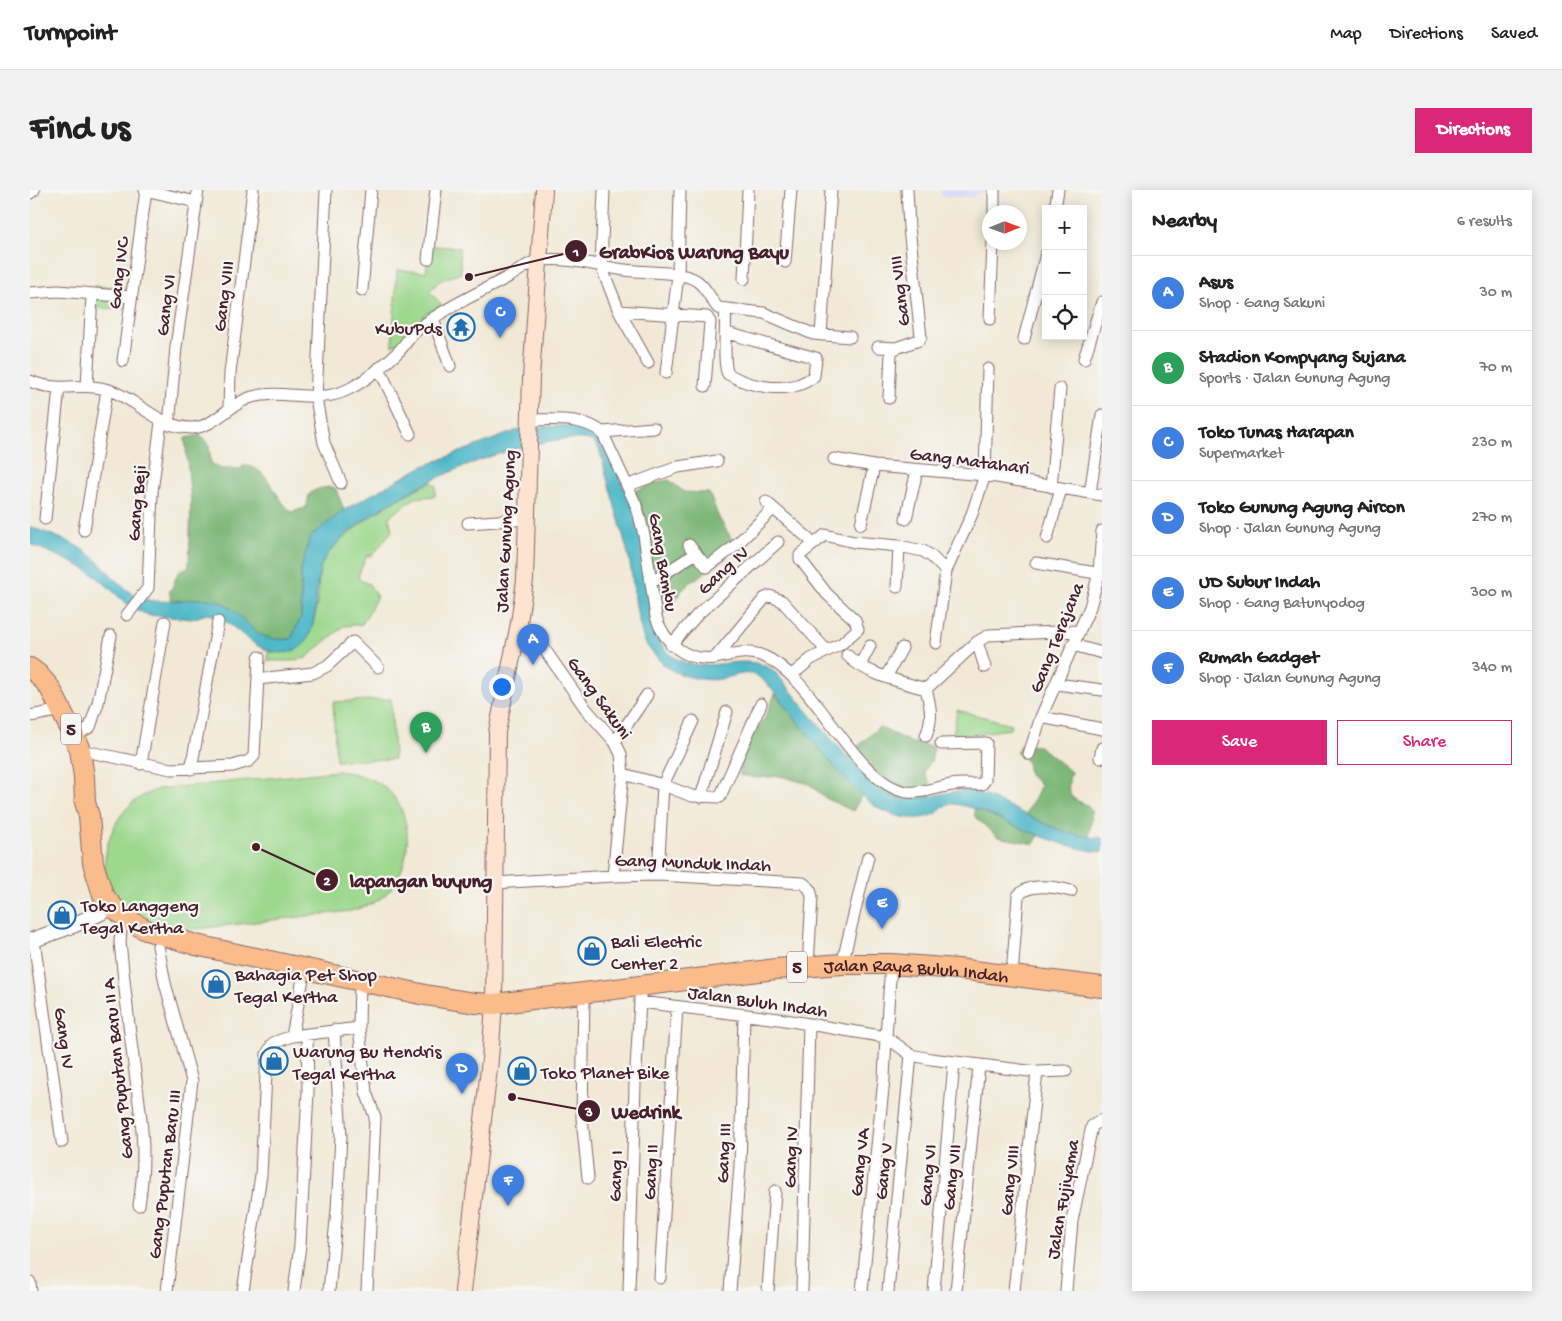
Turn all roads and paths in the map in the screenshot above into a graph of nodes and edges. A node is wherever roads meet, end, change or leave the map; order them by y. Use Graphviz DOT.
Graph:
graph roads {
  1 [pos="34,190"];
  2 [pos="145,190"];
  3 [pos="198,190"];
  4 [pos="253,190"];
  5 [pos="326,190"];
  6 [pos="372,190"];
  7 [pos="436,190"];
  8 [pos="544,190"];
  9 [pos="604,190"];
  10 [pos="680,190"];
  11 [pos="748,190"];
  12 [pos="791,190"];
  13 [pos="831,190"];
  14 [pos="908,190"];
  15 [pos="994,190"];
  16 [pos="1058,190"];
  17 [pos="30,193"];
  18 [pos="196,202"];
  19 [pos="994,205"];
  20 [pos="1056,205"];
  21 [pos="992,250"];
  22 [pos="428,259"];
  23 [pos="539,260"];
  24 [pos="785,262"];
  25 [pos="601,266"];
  26 [pos="1042,269"];
  27 [pos="678,275"];
  28 [pos="744,279"];
  29 [pos="362,290"];
  30 [pos="30,293"];
  31 [pos="92,295"];
  32 [pos="131,297"];
  33 [pos="1102,302"];
  34 [pos="725,310"];
  35 [pos="619,311"];
  36 [pos="673,315"];
  37 [pos="433,318"];
  38 [pos="990,319"];
  39 [pos="727,332"];
  40 [pos="821,334"];
  41 [pos="850,337"];
  42 [pos="1024,339"];
  43 [pos="878,347"];
  44 [pos="896,348"];
  45 [pos="1084,358"];
  46 [pos="123,361"];
  47 [pos="648,363"];
  48 [pos="450,366"];
  49 [pos="379,368"];
  50 [pos="988,369"];
  51 [pos="666,373"];
  52 [pos="30,381"];
  53 [pos="87,386"];
  54 [pos="705,386"];
  55 [pos="59,388"];
  56 [pos="1060,389"];
  57 [pos="107,390"];
  58 [pos="316,398"];
  59 [pos="889,398"];
  60 [pos="229,408"];
  61 [pos="1102,415"];
  62 [pos="529,421"];
  63 [pos="165,424"];
  64 [pos="654,428"];
  65 [pos="602,432"];
  66 [pos="410,434"];
  67 [pos="834,459"];
  68 [pos="717,461"];
  69 [pos="874,466"];
  70 [pos="917,470"];
  71 [pos="985,475"];
  72 [pos="341,483"];
  73 [pos="629,485"];
  74 [pos="1056,488"];
  75 [pos="1090,493"];
  76 [pos="1102,495"];
  77 [pos="45,519"];
  78 [pos="906,519"];
  79 [pos="526,520"];
  80 [pos="468,523"];
  81 [pos="861,524"];
  82 [pos="84,530"];
  83 [pos="1102,533"];
  84 [pos="808,538"];
  85 [pos="1047,538"];
  86 [pos="778,542"];
  87 [pos="899,546"];
  88 [pos="1036,563"];
  89 [pos="946,571"];
  90 [pos="1100,574"];
  91 [pos="652,582"];
  92 [pos="897,588"];
  93 [pos="1090,607"];
  94 [pos="1102,610"];
  95 [pos="127,615"];
  96 [pos="165,622"];
  97 [pos="218,622"];
  98 [pos="519,623"];
  99 [pos="1079,631"];
  100 [pos="111,636"];
  101 [pos="977,642"];
  102 [pos="936,643"];
  103 [pos="671,645"];
  104 [pos="1073,645"];
  105 [pos="870,646"];
  106 [pos="902,648"];
  107 [pos="826,650"];
  108 [pos="1102,653"];
  109 [pos="847,655"];
  110 [pos="259,657"];
  111 [pos="715,658"];
  112 [pos="860,664"];
  113 [pos="378,667"];
  114 [pos="986,667"];
  115 [pos="30,668"];
  116 [pos="792,675"];
  117 [pos="886,676"];
  118 [pos="258,679"];
  119 [pos="1056,684"];
  120 [pos="926,689"];
  121 [pos="1102,690"];
  122 [pos="647,695"];
  123 [pos="761,704"];
  124 [pos="62,710"];
  125 [pos="727,712"];
  126 [pos="30,716"];
  127 [pos="1042,717"];
  128 [pos="692,721"];
  129 [pos="1102,729"];
  130 [pos="926,736"];
  131 [pos="614,742"];
  132 [pos="77,743"];
  133 [pos="941,744"];
  134 [pos="1029,754"];
  135 [pos="140,764"];
  136 [pos="191,769"];
  137 [pos="624,774"];
  138 [pos="663,786"];
  139 [pos="700,797"];
  140 [pos="868,857"];
  141 [pos="613,876"];
  142 [pos="658,876"];
  143 [pos="495,883"];
  144 [pos="1071,891"];
  145 [pos="108,910"];
  146 [pos="121,928"];
  147 [pos="32,940"];
  148 [pos="196,945"];
  149 [pos="158,946"];
  150 [pos="842,964"];
  151 [pos="891,964"];
  152 [pos="808,966"];
  153 [pos="305,968"];
  154 [pos="1012,976"];
  155 [pos="360,980"];
  156 [pos="1102,987"];
  157 [pos="584,993"];
  158 [pos="640,994"];
  159 [pos="494,1004"];
  160 [pos="677,1007"];
  161 [pos="744,1016"];
  162 [pos="809,1024"];
  163 [pos="359,1028"];
  164 [pos="334,1030"];
  165 [pos="307,1034"];
  166 [pos="292,1036"];
  167 [pos="886,1037"];
  168 [pos="911,1055"];
  169 [pos="954,1063"];
  170 [pos="979,1066"];
  171 [pos="1066,1071"];
  172 [pos="1037,1072"];
  173 [pos="1102,1120"];
  174 [pos="62,1142"];
  175 [pos="588,1178"];
  176 [pos="774,1192"];
  177 [pos="138,1205"];
  178 [pos="660,1278"];
  179 [pos="30,1282"];
  180 [pos="30,1291"];
  181 [pos="167,1291"];
  182 [pos="243,1291"];
  183 [pos="294,1291"];
  184 [pos="329,1291"];
  185 [pos="367,1291"];
  186 [pos="463,1291"];
  187 [pos="629,1291"];
  188 [pos="730,1291"];
  189 [pos="768,1291"];
  190 [pos="802,1291"];
  191 [pos="862,1291"];
  192 [pos="888,1291"];
  193 [pos="934,1291"];
  194 [pos="956,1291"];
  195 [pos="1014,1291"];
  196 [pos="1066,1291"];
  1 -- 17 [label="street"];
  2 -- 18 [label="street"];
  2 -- 32 [label="street, Gang IVC"];
  3 -- 18 [label="street, Gang VI"];
  4 -- 60 [label="street, Gang VIII"];
  5 -- 58 [label="street"];
  6 -- 29 [label="street"];
  7 -- 22 [label="street"];
  8 -- 23 [label="main road, Jalan Gunung Agung"];
  9 -- 25 [label="street"];
  10 -- 27 [label="street"];
  11 -- 28 [label="street"];
  12 -- 24 [label="street"];
  13 -- 40 [label="street"];
  14 -- 44 [label="street, Gang VIII"];
  15 -- 19 [label="street"];
  16 -- 20 [label="street"];
  18 -- 63 [label="street, Gang VI"];
  21 -- 38 [label="street"];
  23 -- 25 [label="street"];
  23 -- 37 [label="street"];
  23 -- 62 [label="main road, Jalan Gunung Agung"];
  25 -- 27 [label="street"];
  25 -- 35 [label="street"];
  26 -- 42 [label="street"];
  27 -- 34 [label="street"];
  27 -- 36 [label="street"];
  30 -- 31 [label="street"];
  31 -- 32 [label="street"];
  31 -- 53 [label="street"];
  32 -- 46 [label="street, Gang IVC"];
  33 -- 45 [label="street"];
  34 -- 39 [label="street"];
  34 -- 40 [label="street"];
  35 -- 36 [label="street"];
  35 -- 47 [label="street"];
  36 -- 51 [label="street"];
  36 -- 54 [label="street"];
  37 -- 48 [label="street"];
  37 -- 49 [label="street"];
  39 -- 39 [label="street"];
  40 -- 41 [label="street"];
  43 -- 44 [label="street"];
  44 -- 59 [label="street, Gang VIII"];
  49 -- 58 [label="street"];
  49 -- 66 [label="street"];
  50 -- 71 [label="street"];
  52 -- 55 [label="street"];
  53 -- 55 [label="street"];
  53 -- 57 [label="street"];
  55 -- 77 [label="street"];
  56 -- 74 [label="street"];
  57 -- 63 [label="street"];
  57 -- 82 [label="street"];
  58 -- 60 [label="street"];
  58 -- 72 [label="street"];
  60 -- 63 [label="street"];
  61 -- 75 [label="street"];
  62 -- 65 [label="street"];
  62 -- 79 [label="main road, Jalan Gunung Agung"];
  63 -- 95 [label="street, Gang Beji"];
  64 -- 65 [label="street"];
  65 -- 73 [label="street, Gang Bambu"];
  67 -- 69 [label="street, Gang Matahari"];
  68 -- 73 [label="street"];
  69 -- 70 [label="street, Gang Matahari"];
  69 -- 81 [label="street"];
  70 -- 71 [label="street, Gang Matahari"];
  70 -- 78 [label="street"];
  71 -- 74 [label="street, Gang Matahari"];
  71 -- 89 [label="street"];
  73 -- 91 [label="street, Gang Bambu"];
  74 -- 75 [label="street, Gang Matahari"];
  74 -- 85 [label="street"];
  75 -- 76 [label="street, Gang Matahari"];
  79 -- 80 [label="street"];
  79 -- 98 [label="main road, Jalan Gunung Agung"];
  83 -- 90 [label="street, Gang Terajana"];
  84 -- 91 [label="street"];
  86 -- 103 [label="street, Gang IV"];
  87 -- 89 [label="street"];
  87 -- 92 [label="street"];
  87 -- 107 [label="street"];
  88 -- 90 [label="street"];
  89 -- 102 [label="street"];
  90 -- 93 [label="street, Gang Terajana"];
  91 -- 103 [label="street, Gang Bambu"];
  93 -- 94 [label="street"];
  93 -- 99 [label="street, Gang Terajana"];
  96 -- 135 [label="street"];
  97 -- 136 [label="street"];
  98 -- 131 [label="street, Gang Sakuni"];
  98 -- 143 [label="main road, Jalan Gunung Agung"];
  99 -- 101 [label="street"];
  99 -- 104 [label="street, Gang Terajana"];
  100 -- 132 [label="street"];
  101 -- 114 [label="street"];
  101 -- 120 [label="street"];
  103 -- 111 [label="street"];
  104 -- 108 [label="street"];
  104 -- 119 [label="street, Gang Terajana"];
  105 -- 112 [label="street"];
  106 -- 117 [label="street"];
  107 -- 111 [label="street"];
  107 -- 116 [label="street"];
  109 -- 112 [label="street"];
  110 -- 118 [label="street"];
  111 -- 116 [label="street"];
  112 -- 117 [label="street"];
  113 -- 118 [label="street"];
  115 -- 124 [label="highway, 5"];
  116 -- 133 [label="street"];
  117 -- 120 [label="street"];
  118 -- 136 [label="street"];
  119 -- 121 [label="street"];
  119 -- 127 [label="street, Gang Terajana"];
  120 -- 130 [label="street"];
  122 -- 131 [label="street"];
  123 -- 139 [label="street"];
  124 -- 126 [label="street"];
  124 -- 132 [label="highway, 5"];
  125 -- 139 [label="street"];
  127 -- 129 [label="street"];
  127 -- 134 [label="street, Gang Terajana"];
  128 -- 138 [label="street"];
  131 -- 137 [label="street, Gang Sakuni"];
  132 -- 135 [label="street"];
  132 -- 145 [label="highway, 5"];
  135 -- 136 [label="street"];
  137 -- 138 [label="street"];
  137 -- 141 [label="street, Gang Sakuni"];
  138 -- 139 [label="street"];
  138 -- 142 [label="street"];
  140 -- 150 [label="street"];
  141 -- 142 [label="street, Gang Munduk Indah"];
  141 -- 143 [label="street, Gang Munduk Indah"];
  142 -- 152 [label="street, Gang Munduk Indah"];
  143 -- 159 [label="main road, Jalan Gunung Agung"];
  144 -- 154 [label="street"];
  145 -- 146 [label="highway, 5"];
  145 -- 147 [label="street"];
  145 -- 148 [label="highway, 5"];
  146 -- 149 [label="highway, 5"];
  146 -- 177 [label="street, Gang Puputan Baru II A"];
  147 -- 174 [label="street, Gang IV"];
  148 -- 149 [label="highway, 5"];
  148 -- 153 [label="highway, 5"];
  149 -- 181 [label="street, Gang Puputan Baru III"];
  150 -- 151 [label="highway, Jalan Raya Buluh Indah / 5"];
  150 -- 152 [label="highway, Jalan Raya Buluh Indah / 5"];
  151 -- 154 [label="highway, Jalan Raya Buluh Indah / 5"];
  151 -- 167 [label="street"];
  152 -- 158 [label="highway, Jalan Raya Buluh Indah / 5"];
  153 -- 155 [label="highway, 5"];
  153 -- 166 [label="street"];
  154 -- 156 [label="highway, Jalan Raya Buluh Indah / 5"];
  155 -- 159 [label="highway, 5"];
  155 -- 163 [label="street"];
  157 -- 158 [label="highway, Jalan Raya Buluh Indah / 5"];
  157 -- 159 [label="highway, Jalan Raya Buluh Indah / 5"];
  157 -- 175 [label="street"];
  158 -- 160 [label="street, Jalan Buluh Indah"];
  158 -- 187 [label="street, Gang I"];
  159 -- 186 [label="main road, Jalan Gunung Agung"];
  160 -- 161 [label="street, Jalan Buluh Indah"];
  160 -- 178 [label="street, Gang II"];
  161 -- 162 [label="street, Jalan Buluh Indah"];
  161 -- 188 [label="street, Gang III"];
  162 -- 167 [label="street, Jalan Buluh Indah"];
  162 -- 190 [label="street, Gang IV"];
  163 -- 164 [label="street"];
  163 -- 185 [label="street"];
  164 -- 165 [label="street"];
  164 -- 184 [label="street"];
  165 -- 166 [label="street"];
  165 -- 183 [label="street"];
  166 -- 182 [label="street"];
  167 -- 168 [label="street, Jalan Buluh Indah"];
  167 -- 191 [label="street, Gang VA"];
  168 -- 169 [label="street, Jalan Buluh Indah"];
  168 -- 192 [label="street, Gang V"];
  169 -- 170 [label="street, Jalan Buluh Indah"];
  169 -- 193 [label="street, Gang VI"];
  170 -- 172 [label="street, Jalan Buluh Indah"];
  170 -- 194 [label="street, Gang VII"];
  171 -- 172 [label="street, Jalan Buluh Indah"];
  172 -- 195 [label="street, Gang VIII"];
  173 -- 196 [label="street, Jalan Fujiyama"];
  176 -- 189 [label="street"];
  179 -- 180 [label="street"];
}
